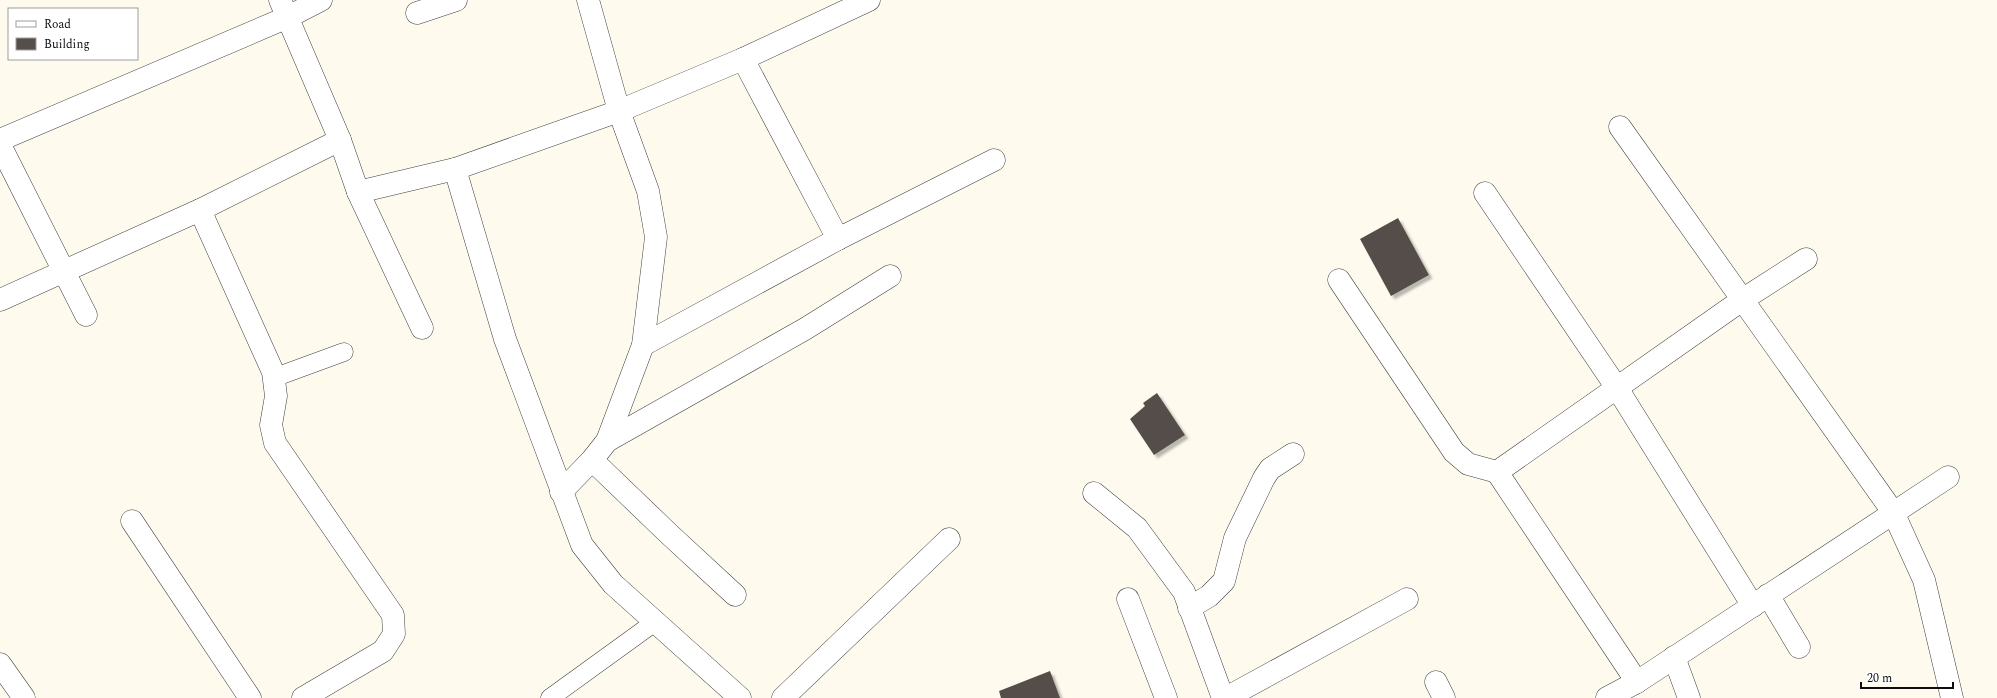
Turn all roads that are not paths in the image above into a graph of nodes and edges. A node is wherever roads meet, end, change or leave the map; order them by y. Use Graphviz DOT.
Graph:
graph roads {
  1 [pos="321,0"];
  2 [pos="456,0"];
  3 [pos="588,0"];
  4 [pos="869,0"];
  5 [pos="284,8"];
  6 [pos="417,13"];
  7 [pos="743,59"];
  8 [pos="619,111"];
  9 [pos="1620,126"];
  10 [pos="0,140"];
  11 [pos="340,140"];
  12 [pos="0,145"];
  13 [pos="994,160"];
  14 [pos="455,169"];
  15 [pos="358,192"];
  16 [pos="1485,193"];
  17 [pos="200,210"];
  18 [pos="838,239"];
  19 [pos="1806,259"];
  20 [pos="65,271"];
  21 [pos="890,276"];
  22 [pos="1339,280"];
  23 [pos="0,300"];
  24 [pos="1742,300"];
  25 [pos="86,315"];
  26 [pos="422,328"];
  27 [pos="643,345"];
  28 [pos="344,352"];
  29 [pos="273,378"];
  30 [pos="1617,388"];
  31 [pos="607,442"];
  32 [pos="1293,454"];
  33 [pos="592,460"];
  34 [pos="1497,472"];
  35 [pos="1948,477"];
  36 [pos="561,492"];
  37 [pos="1094,493"];
  38 [pos="1893,512"];
  39 [pos="132,521"];
  40 [pos="949,539"];
  41 [pos="735,595"];
  42 [pos="1128,599"];
  43 [pos="1407,599"];
  44 [pos="1760,600"];
  45 [pos="1189,608"];
  46 [pos="655,622"];
  47 [pos="1799,646"];
  48 [pos="1674,657"];
  49 [pos="0,664"];
  50 [pos="1637,682"];
  51 [pos="24,698"];
  52 [pos="250,698"];
  53 [pos="303,698"];
  54 [pos="550,698"];
  55 [pos="740,698"];
  56 [pos="783,698"];
  57 [pos="1166,698"];
  58 [pos="1223,698"];
  59 [pos="1226,698"];
  60 [pos="1607,698"];
  61 [pos="1689,698"];
  62 [pos="1952,698"];
  1 -- 5 [label="street"];
  2 -- 6 [label="street"];
  3 -- 8 [label="street"];
  4 -- 7 [label="street"];
  5 -- 10 [label="street"];
  5 -- 11 [label="street"];
  7 -- 8 [label="street"];
  7 -- 18 [label="street"];
  8 -- 14 [label="street"];
  8 -- 27 [label="street"];
  9 -- 24 [label="street"];
  11 -- 15 [label="street"];
  11 -- 17 [label="street"];
  12 -- 20 [label="street"];
  13 -- 18 [label="street"];
  14 -- 15 [label="street"];
  14 -- 36 [label="street"];
  15 -- 26 [label="street"];
  16 -- 30 [label="street"];
  17 -- 20 [label="street"];
  17 -- 29 [label="street"];
  18 -- 27 [label="street"];
  19 -- 24 [label="street"];
  20 -- 23 [label="street"];
  20 -- 25 [label="street"];
  21 -- 31 [label="street"];
  22 -- 34 [label="street"];
  24 -- 30 [label="street"];
  24 -- 38 [label="street"];
  27 -- 31 [label="street"];
  28 -- 29 [label="lane"];
  29 -- 53 [label="street"];
  30 -- 34 [label="street"];
  30 -- 44 [label="street"];
  31 -- 33 [label="street"];
  32 -- 45 [label="street"];
  33 -- 36 [label="street"];
  33 -- 41 [label="street"];
  34 -- 50 [label="street"];
  35 -- 38 [label="street"];
  36 -- 46 [label="street"];
  37 -- 45 [label="street"];
  38 -- 44 [label="street"];
  38 -- 62 [label="street"];
  39 -- 52 [label="street"];
  40 -- 56 [label="street"];
  42 -- 57 [label="street"];
  43 -- 59 [label="street"];
  44 -- 47 [label="street"];
  44 -- 48 [label="street"];
  45 -- 58 [label="street"];
  46 -- 54 [label="lane"];
  46 -- 55 [label="street"];
  48 -- 50 [label="street"];
  48 -- 61 [label="street"];
  49 -- 51 [label="street"];
  50 -- 60 [label="street"];
}
